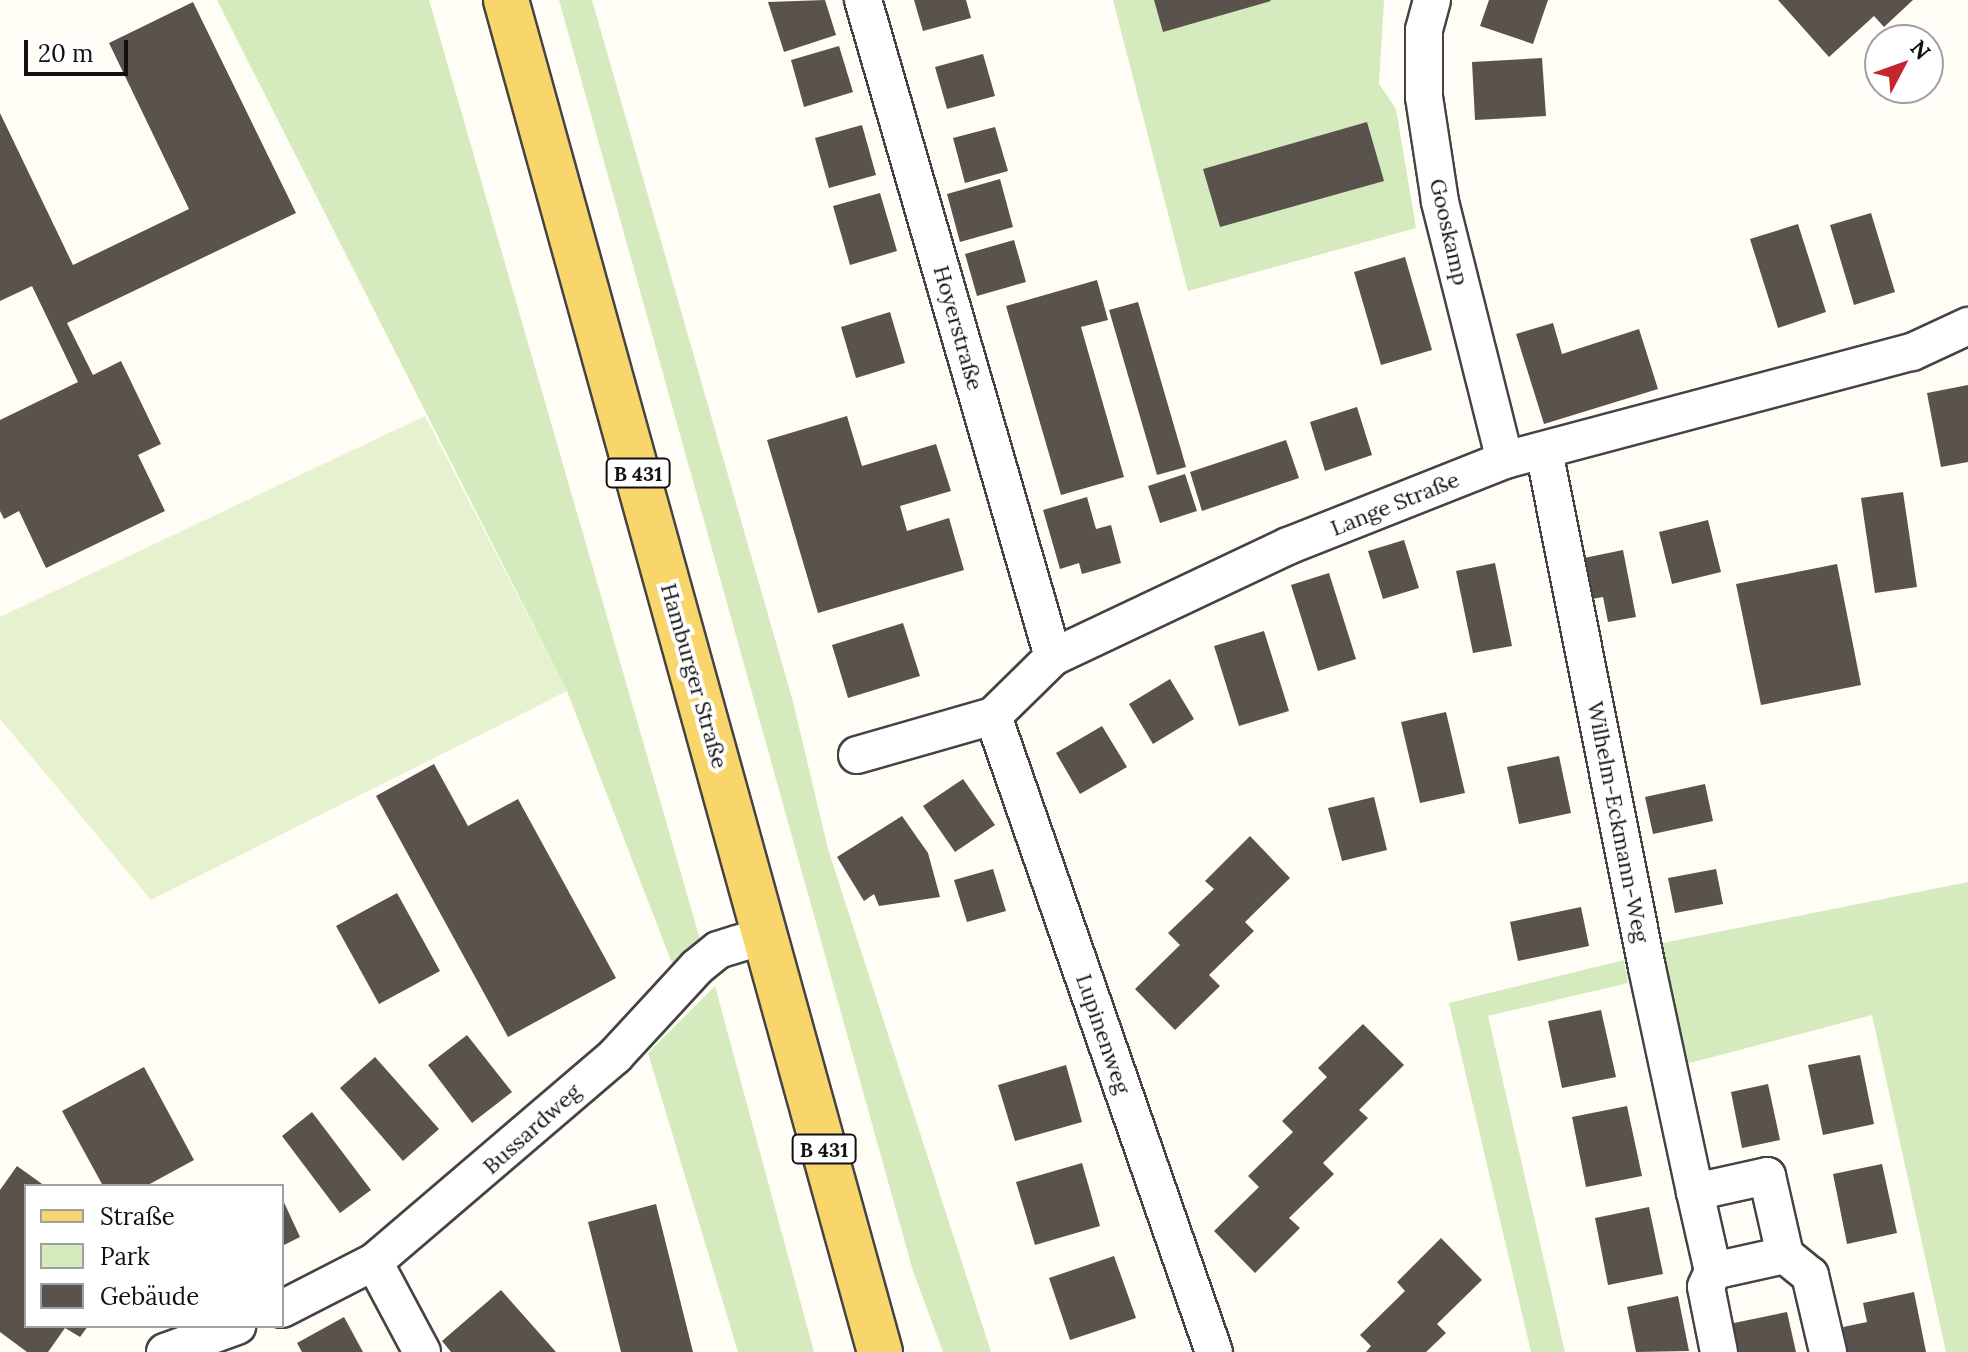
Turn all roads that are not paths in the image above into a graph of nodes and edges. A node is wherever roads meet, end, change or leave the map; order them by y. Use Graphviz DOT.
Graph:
graph roads {
  1 [pos="506,0"];
  2 [pos="863,0"];
  3 [pos="1432,0"];
  4 [pos="1968,326"];
  5 [pos="1544,451"];
  6 [pos="1505,460"];
  7 [pos="1053,657"];
  8 [pos="993,716"];
  9 [pos="857,755"];
  10 [pos="766,935"];
  11 [pos="1695,1192"];
  12 [pos="1785,1255"];
  13 [pos="374,1262"];
  14 [pos="1713,1271"];
  15 [pos="284,1308"];
  16 [pos="231,1328"];
  17 [pos="165,1352"];
  18 [pos="422,1352"];
  19 [pos="880,1352"];
  20 [pos="1214,1352"];
  21 [pos="1719,1352"];
  22 [pos="1828,1352"];
  1 -- 10 [label="main road, Hamburger Straße / B 431"];
  2 -- 7 [label="street, Hoyerstraße"];
  3 -- 6 [label="street, Gooskamp"];
  4 -- 5 [label="street, Lange Straße"];
  5 -- 6 [label="street, Lange Straße"];
  5 -- 11 [label="street, Wilhelm-Eckmann-Weg"];
  6 -- 7 [label="street, Lange Straße"];
  7 -- 8 [label="street, Lange Straße"];
  8 -- 9 [label="street, Lange Straße"];
  8 -- 20 [label="street, Lupinenweg"];
  10 -- 13 [label="street, Bussardweg"];
  10 -- 19 [label="main road, Hamburger Straße / B 431"];
  11 -- 12 [label="street"];
  11 -- 14 [label="street, Wilhelm-Eckmann-Weg"];
  12 -- 14 [label="street"];
  12 -- 22 [label="street"];
  13 -- 15 [label="street, Bussardweg"];
  13 -- 18 [label="street"];
  14 -- 21 [label="street, Wilhelm-Eckmann-Weg"];
  16 -- 17 [label="street"];
}
